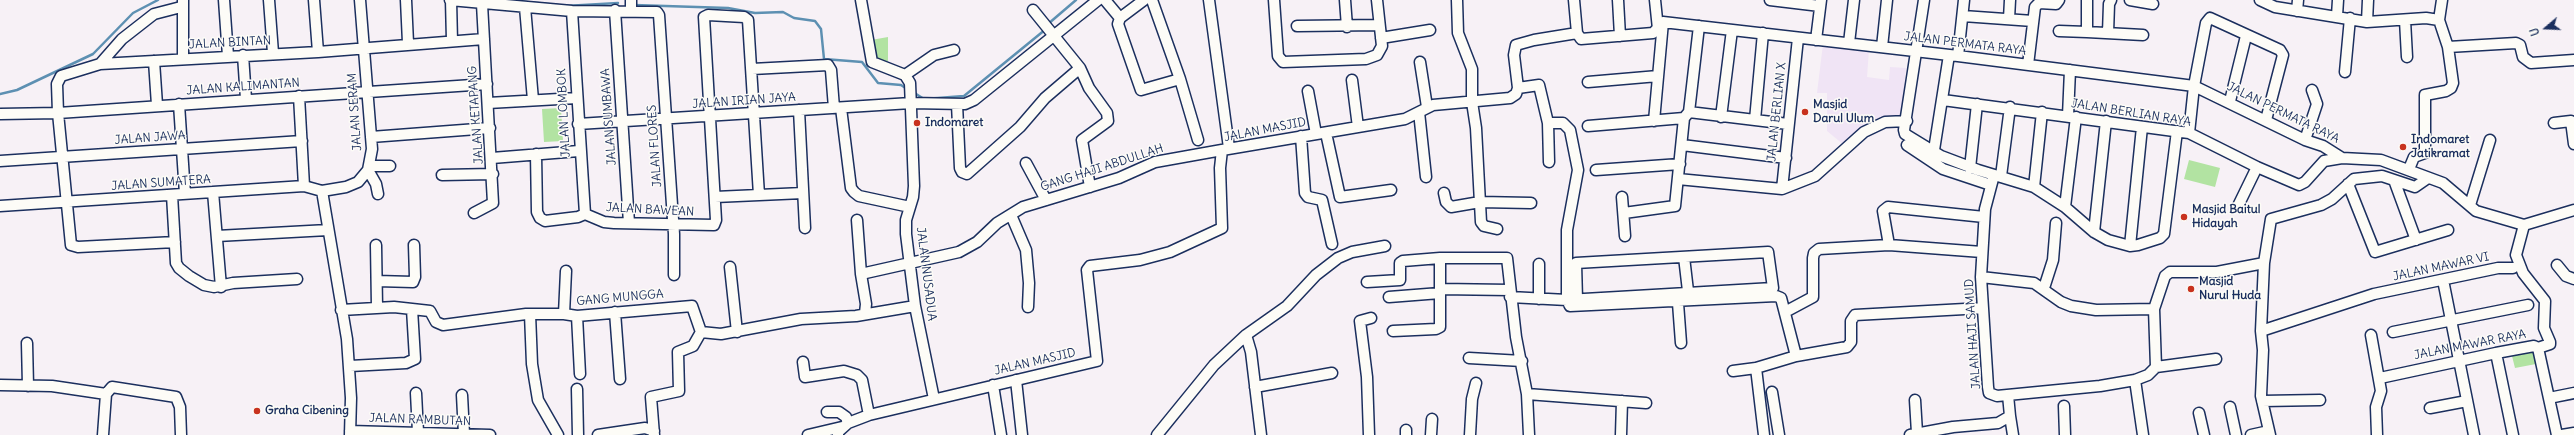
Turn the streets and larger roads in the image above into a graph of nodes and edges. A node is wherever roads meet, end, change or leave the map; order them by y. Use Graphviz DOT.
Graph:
graph roads {
  1 [pos="224,0"];
  2 [pos="269,0"];
  3 [pos="314,0"];
  4 [pos="360,0"];
  5 [pos="406,0"];
  6 [pos="451,0"];
  7 [pos="861,0"];
  8 [pos="1098,0"];
  9 [pos="1106,0"];
  10 [pos="1144,0"];
  11 [pos="1152,0"];
  12 [pos="1208,0"];
  13 [pos="1274,0"];
  14 [pos="1345,0"];
  15 [pos="1377,0"];
  16 [pos="1457,0"];
  17 [pos="1574,0"];
  18 [pos="1618,0"];
  19 [pos="1655,0"];
  20 [pos="1770,0"];
  21 [pos="1854,0"];
  22 [pos="1887,0"];
  23 [pos="1924,0"];
  24 [pos="1964,0"];
  25 [pos="2010,0"];
  26 [pos="2059,0"];
  27 [pos="2087,0"];
  28 [pos="2111,0"];
  29 [pos="2130,0"];
  30 [pos="2260,0"];
  31 [pos="2298,0"];
  32 [pos="2338,0"];
  33 [pos="2368,0"];
  34 [pos="2442,0"];
  35 [pos="182,3"];
  36 [pos="1821,3"];
  37 [pos="482,4"];
  38 [pos="2153,4"];
  39 [pos="631,5"];
  40 [pos="525,7"];
  41 [pos="572,10"];
  42 [pos="614,10"];
  43 [pos="1033,10"];
  44 [pos="2297,11"];
  45 [pos="1963,16"];
  46 [pos="2337,16"];
  47 [pos="1120,18"];
  48 [pos="2350,18"];
  49 [pos="2009,19"];
  50 [pos="2404,20"];
  51 [pos="2439,20"];
  52 [pos="2033,21"];
  53 [pos="2367,22"];
  54 [pos="1379,25"];
  55 [pos="1297,26"];
  56 [pos="1347,26"];
  57 [pos="1660,26"];
  58 [pos="1699,26"];
  59 [pos="1050,30"];
  60 [pos="1430,30"];
  61 [pos="1732,30"];
  62 [pos="2059,31"];
  63 [pos="2087,32"];
  64 [pos="1576,33"];
  65 [pos="1763,34"];
  66 [pos="2108,34"];
  67 [pos="2143,35"];
  68 [pos="1620,36"];
  69 [pos="2246,36"];
  70 [pos="1381,38"];
  71 [pos="1798,38"];
  72 [pos="484,39"];
  73 [pos="1816,40"];
  74 [pos="452,41"];
  75 [pos="408,43"];
  76 [pos="1849,43"];
  77 [pos="364,47"];
  78 [pos="1882,47"];
  79 [pos="2448,47"];
  80 [pos="954,50"];
  81 [pos="1917,51"];
  82 [pos="318,52"];
  83 [pos="272,53"];
  84 [pos="243,55"];
  85 [pos="1953,55"];
  86 [pos="228,56"];
  87 [pos="2407,57"];
  88 [pos="183,58"];
  89 [pos="2574,60"];
  90 [pos="154,61"];
  91 [pos="1420,62"];
  92 [pos="100,64"];
  93 [pos="2028,65"];
  94 [pos="752,68"];
  95 [pos="1080,68"];
  96 [pos="2070,70"];
  97 [pos="2345,72"];
  98 [pos="905,75"];
  99 [pos="1658,76"];
  100 [pos="1180,79"];
  101 [pos="1352,80"];
  102 [pos="1588,82"];
  103 [pos="487,84"];
  104 [pos="2194,86"];
  105 [pos="1518,88"];
  106 [pos="2312,90"];
  107 [pos="1308,91"];
  108 [pos="367,92"];
  109 [pos="911,95"];
  110 [pos="299,96"];
  111 [pos="577,98"];
  112 [pos="246,99"];
  113 [pos="533,100"];
  114 [pos="1943,100"];
  115 [pos="2230,101"];
  116 [pos="1472,102"];
  117 [pos="488,103"];
  118 [pos="179,104"];
  119 [pos="957,104"];
  120 [pos="1977,104"];
  121 [pos="157,105"];
  122 [pos="2010,107"];
  123 [pos="840,108"];
  124 [pos="798,110"];
  125 [pos="1423,110"];
  126 [pos="2042,112"];
  127 [pos="58,113"];
  128 [pos="754,113"];
  129 [pos="0,114"];
  130 [pos="1686,115"];
  131 [pos="711,116"];
  132 [pos="1721,117"];
  133 [pos="2072,117"];
  134 [pos="666,119"];
  135 [pos="1755,120"];
  136 [pos="2266,120"];
  137 [pos="1907,121"];
  138 [pos="2106,121"];
  139 [pos="622,122"];
  140 [pos="1654,122"];
  141 [pos="1548,123"];
  142 [pos="2554,123"];
  143 [pos="578,124"];
  144 [pos="1788,124"];
  145 [pos="1588,126"];
  146 [pos="1358,127"];
  147 [pos="2142,127"];
  148 [pos="490,128"];
  149 [pos="2177,131"];
  150 [pos="1321,133"];
  151 [pos="2189,133"];
  152 [pos="1301,136"];
  153 [pos="372,137"];
  154 [pos="1198,140"];
  155 [pos="2305,140"];
  156 [pos="2490,140"];
  157 [pos="302,141"];
  158 [pos="1907,144"];
  159 [pos="2574,144"];
  160 [pos="1682,145"];
  161 [pos="2323,146"];
  162 [pos="182,149"];
  163 [pos="1226,149"];
  164 [pos="579,151"];
  165 [pos="1938,153"];
  166 [pos="536,154"];
  167 [pos="63,157"];
  168 [pos="492,158"];
  169 [pos="1786,158"];
  170 [pos="2342,158"];
  171 [pos="0,161"];
  172 [pos="1549,162"];
  173 [pos="1026,164"];
  174 [pos="1680,164"];
  175 [pos="390,166"];
  176 [pos="2257,167"];
  177 [pos="368,168"];
  178 [pos="1970,168"];
  179 [pos="2316,168"];
  180 [pos="2409,169"];
  181 [pos="1596,170"];
  182 [pos="493,174"];
  183 [pos="1954,174"];
  184 [pos="442,175"];
  185 [pos="1426,177"];
  186 [pos="2428,178"];
  187 [pos="1678,179"];
  188 [pos="1995,179"];
  189 [pos="2394,180"];
  190 [pos="2348,184"];
  191 [pos="304,186"];
  192 [pos="1090,187"];
  193 [pos="2034,187"];
  194 [pos="1782,189"];
  195 [pos="1391,190"];
  196 [pos="322,191"];
  197 [pos="213,192"];
  198 [pos="803,193"];
  199 [pos="1444,193"];
  200 [pos="185,194"];
  201 [pos="378,194"];
  202 [pos="172,195"];
  203 [pos="759,195"];
  204 [pos="715,197"];
  205 [pos="1622,197"];
  206 [pos="1046,200"];
  207 [pos="66,202"];
  208 [pos="1480,202"];
  209 [pos="1531,203"];
  210 [pos="2470,205"];
  211 [pos="0,206"];
  212 [pos="2238,206"];
  213 [pos="910,207"];
  214 [pos="2065,207"];
  215 [pos="2574,210"];
  216 [pos="474,213"];
  217 [pos="1624,213"];
  218 [pos="585,214"];
  219 [pos="1011,214"];
  220 [pos="1984,217"];
  221 [pos="857,220"];
  222 [pos="629,223"];
  223 [pos="2056,223"];
  224 [pos="674,225"];
  225 [pos="2524,225"];
  226 [pos="805,228"];
  227 [pos="1497,229"];
  228 [pos="328,230"];
  229 [pos="2448,230"];
  230 [pos="2094,232"];
  231 [pos="217,236"];
  232 [pos="1625,236"];
  233 [pos="2416,240"];
  234 [pos="175,242"];
  235 [pos="1332,244"];
  236 [pos="376,245"];
  237 [pos="1889,245"];
  238 [pos="414,246"];
  239 [pos="1385,246"];
  240 [pos="2130,246"];
  241 [pos="1982,252"];
  242 [pos="1684,257"];
  243 [pos="1440,258"];
  244 [pos="2264,263"];
  245 [pos="910,264"];
  246 [pos="1539,264"];
  247 [pos="2557,265"];
  248 [pos="730,267"];
  249 [pos="2513,268"];
  250 [pos="566,271"];
  251 [pos="861,274"];
  252 [pos="674,275"];
  253 [pos="1981,277"];
  254 [pos="297,279"];
  255 [pos="2574,279"];
  256 [pos="2443,280"];
  257 [pos="377,281"];
  258 [pos="1366,282"];
  259 [pos="221,287"];
  260 [pos="2044,288"];
  261 [pos="1440,291"];
  262 [pos="1688,291"];
  263 [pos="1510,294"];
  264 [pos="1389,297"];
  265 [pos="1539,299"];
  266 [pos="1572,300"];
  267 [pos="1678,303"];
  268 [pos="2528,305"];
  269 [pos="915,306"];
  270 [pos="377,307"];
  271 [pos="1028,307"];
  272 [pos="1983,308"];
  273 [pos="412,309"];
  274 [pos="2154,309"];
  275 [pos="341,310"];
  276 [pos="614,312"];
  277 [pos="1785,312"];
  278 [pos="865,313"];
  279 [pos="530,314"];
  280 [pos="564,314"];
  281 [pos="577,316"];
  282 [pos="1371,318"];
  283 [pos="2451,320"];
  284 [pos="2261,330"];
  285 [pos="1393,331"];
  286 [pos="701,332"];
  287 [pos="738,332"];
  288 [pos="2393,332"];
  289 [pos="1246,335"];
  290 [pos="2371,335"];
  291 [pos="27,343"];
  292 [pos="1681,343"];
  293 [pos="2538,348"];
  294 [pos="2496,353"];
  295 [pos="1796,356"];
  296 [pos="1469,358"];
  297 [pos="2216,358"];
  298 [pos="1522,360"];
  299 [pos="2459,360"];
  300 [pos="803,362"];
  301 [pos="350,366"];
  302 [pos="2156,367"];
  303 [pos="1756,368"];
  304 [pos="1733,371"];
  305 [pos="1332,373"];
  306 [pos="580,374"];
  307 [pos="2380,378"];
  308 [pos="620,379"];
  309 [pos="1016,380"];
  310 [pos="2136,380"];
  311 [pos="1476,382"];
  312 [pos="0,385"];
  313 [pos="993,385"];
  314 [pos="28,386"];
  315 [pos="1255,387"];
  316 [pos="577,389"];
  317 [pos="1772,392"];
  318 [pos="416,393"];
  319 [pos="2574,393"];
  320 [pos="106,394"];
  321 [pos="1528,394"];
  322 [pos="462,395"];
  323 [pos="2008,395"];
  324 [pos="2549,398"];
  325 [pos="934,399"];
  326 [pos="1915,400"];
  327 [pos="2320,400"];
  328 [pos="1622,401"];
  329 [pos="2262,401"];
  330 [pos="2467,401"];
  331 [pos="1646,402"];
  332 [pos="2064,406"];
  333 [pos="2230,407"];
  334 [pos="2430,408"];
  335 [pos="827,412"];
  336 [pos="2199,413"];
  337 [pos="869,415"];
  338 [pos="2010,416"];
  339 [pos="1432,419"];
  340 [pos="843,428"];
  341 [pos="418,432"];
  342 [pos="350,433"];
  343 [pos="654,433"];
  344 [pos="2270,433"];
  345 [pos="2574,433"];
  346 [pos="464,434"];
  347 [pos="1913,434"];
  348 [pos="103,435"];
  349 [pos="181,435"];
  350 [pos="436,435"];
  351 [pos="490,435"];
  352 [pos="558,435"];
  353 [pos="578,435"];
  354 [pos="598,435"];
  355 [pos="808,435"];
  356 [pos="1001,435"];
  357 [pos="1022,435"];
  358 [pos="1157,435"];
  359 [pos="1261,435"];
  360 [pos="1369,435"];
  361 [pos="1431,435"];
  362 [pos="1470,435"];
  363 [pos="1529,435"];
  364 [pos="1621,435"];
  365 [pos="1764,435"];
  366 [pos="1779,435"];
  367 [pos="2013,435"];
  368 [pos="2065,435"];
  369 [pos="2143,435"];
  370 [pos="2204,435"];
  371 [pos="2236,435"];
  372 [pos="2250,435"];
  373 [pos="2377,435"];
  374 [pos="2474,435"];
  375 [pos="2513,435"];
  376 [pos="2557,435"];
  377 [pos="2562,435"];
  1 -- 86 [label="street"];
  2 -- 83 [label="street"];
  3 -- 82 [label="street"];
  4 -- 77 [label="street, JALAN SERAM"];
  5 -- 75 [label="street"];
  6 -- 37 [label="street"];
  6 -- 74 [label="street"];
  7 -- 98 [label="street"];
  8 -- 59 [label="street, JALAN IRIAN JAYA"];
  9 -- 47 [label="street"];
  10 -- 47 [label="street"];
  11 -- 100 [label="street"];
  12 -- 163 [label="street"];
  13 -- 70 [label="street"];
  14 -- 56 [label="street"];
  15 -- 54 [label="street"];
  16 -- 116 [label="street"];
  17 -- 64 [label="street"];
  18 -- 68 [label="street"];
  19 -- 57 [label="street"];
  20 -- 36 [label="street"];
  21 -- 76 [label="street"];
  22 -- 78 [label="street"];
  23 -- 81 [label="street"];
  24 -- 45 [label="street"];
  25 -- 49 [label="street"];
  26 -- 52 [label="street"];
  27 -- 63 [label="street"];
  28 -- 66 [label="street"];
  29 -- 38 [label="street"];
  30 -- 44 [label="street"];
  31 -- 44 [label="street"];
  32 -- 46 [label="street"];
  33 -- 53 [label="street"];
  34 -- 51 [label="street"];
  35 -- 88 [label="street"];
  35 -- 92 [label="street"];
  36 -- 73 [label="street"];
  37 -- 40 [label="street"];
  37 -- 72 [label="street, JALAN KETAPANG"];
  39 -- 42 [label="street"];
  39 -- 134 [label="street, JALAN FLORES"];
  40 -- 41 [label="street"];
  40 -- 113 [label="street"];
  41 -- 42 [label="street"];
  41 -- 111 [label="street, JALAN LOMBOK"];
  42 -- 139 [label="street, JALAN SUMBAWA"];
  43 -- 59 [label="street"];
  44 -- 46 [label="street"];
  45 -- 49 [label="street"];
  45 -- 85 [label="street"];
  46 -- 48 [label="street"];
  47 -- 100 [label="street"];
  48 -- 53 [label="street"];
  48 -- 97 [label="street"];
  49 -- 52 [label="street"];
  50 -- 51 [label="street"];
  50 -- 53 [label="street"];
  50 -- 87 [label="street"];
  51 -- 79 [label="street"];
  52 -- 93 [label="street"];
  54 -- 56 [label="street"];
  54 -- 70 [label="street"];
  55 -- 56 [label="street"];
  57 -- 58 [label="street, JALAN PERMATA RAYA"];
  57 -- 68 [label="street, JALAN PERMATA RAYA"];
  57 -- 99 [label="street"];
  58 -- 61 [label="street, JALAN PERMATA RAYA"];
  58 -- 130 [label="street"];
  59 -- 95 [label="street"];
  59 -- 119 [label="street, JALAN IRIAN JAYA"];
  60 -- 70 [label="street"];
  61 -- 65 [label="street, JALAN PERMATA RAYA"];
  61 -- 132 [label="street"];
  62 -- 63 [label="street"];
  63 -- 66 [label="street"];
  64 -- 68 [label="street, JALAN PERMATA RAYA"];
  64 -- 105 [label="street"];
  65 -- 71 [label="street, JALAN PERMATA RAYA"];
  65 -- 135 [label="street"];
  66 -- 67 [label="street"];
  69 -- 104 [label="street"];
  69 -- 115 [label="street"];
  69 -- 136 [label="street"];
  71 -- 73 [label="street, JALAN PERMATA RAYA"];
  71 -- 144 [label="street, JALAN BERLIAN X"];
  72 -- 74 [label="street, JALAN BINTAN"];
  72 -- 103 [label="street, JALAN KETAPANG"];
  73 -- 76 [label="street, JALAN PERMATA RAYA"];
  74 -- 75 [label="street, JALAN BINTAN"];
  75 -- 77 [label="street, JALAN BINTAN"];
  76 -- 78 [label="street, JALAN PERMATA RAYA"];
  77 -- 82 [label="street, JALAN BINTAN"];
  77 -- 108 [label="street, JALAN SERAM"];
  78 -- 81 [label="street, JALAN PERMATA RAYA"];
  79 -- 89 [label="street"];
  79 -- 180 [label="street"];
  80 -- 98 [label="street"];
  81 -- 85 [label="street, JALAN PERMATA RAYA"];
  81 -- 137 [label="street"];
  82 -- 83 [label="street, JALAN BINTAN"];
  83 -- 84 [label="street, JALAN BINTAN"];
  84 -- 86 [label="street, JALAN BINTAN"];
  84 -- 112 [label="street"];
  85 -- 93 [label="street, JALAN PERMATA RAYA"];
  85 -- 114 [label="street"];
  86 -- 88 [label="street, JALAN BINTAN"];
  88 -- 90 [label="street, JALAN BINTAN"];
  90 -- 92 [label="street, JALAN BINTAN"];
  90 -- 121 [label="street"];
  91 -- 125 [label="street"];
  92 -- 127 [label="street, JALAN BINTAN"];
  93 -- 96 [label="street, JALAN PERMATA RAYA"];
  94 -- 123 [label="street"];
  94 -- 128 [label="street"];
  94 -- 131 [label="street"];
  95 -- 119 [label="street"];
  95 -- 192 [label="street"];
  96 -- 104 [label="street, JALAN PERMATA RAYA"];
  96 -- 133 [label="street"];
  98 -- 109 [label="street"];
  99 -- 102 [label="street"];
  99 -- 140 [label="street"];
  100 -- 154 [label="street"];
  101 -- 146 [label="street"];
  103 -- 108 [label="street, JALAN KALIMANTAN"];
  103 -- 117 [label="street, JALAN KETAPANG"];
  104 -- 115 [label="street, JALAN PERMATA RAYA"];
  104 -- 151 [label="street"];
  105 -- 116 [label="street, JALAN MASJID"];
  105 -- 141 [label="street"];
  106 -- 155 [label="street"];
  107 -- 150 [label="street"];
  108 -- 110 [label="street, JALAN KALIMANTAN"];
  108 -- 153 [label="street, JALAN SERAM"];
  109 -- 119 [label="street, JALAN IRIAN JAYA"];
  109 -- 123 [label="street, JALAN IRIAN JAYA"];
  109 -- 213 [label="street, JALAN NUSADUA"];
  110 -- 112 [label="street, JALAN KALIMANTAN"];
  110 -- 157 [label="street"];
  111 -- 113 [label="street"];
  111 -- 143 [label="street, JALAN LOMBOK"];
  112 -- 118 [label="street, JALAN KALIMANTAN"];
  113 -- 117 [label="street"];
  114 -- 120 [label="street, JALAN BERLIAN RAYA"];
  114 -- 165 [label="street"];
  115 -- 136 [label="street, JALAN PERMATA RAYA"];
  116 -- 125 [label="street, JALAN MASJID"];
  116 -- 208 [label="street"];
  117 -- 148 [label="street, JALAN KETAPANG"];
  118 -- 121 [label="street, JALAN KALIMANTAN"];
  118 -- 162 [label="street"];
  120 -- 122 [label="street, JALAN BERLIAN RAYA"];
  120 -- 178 [label="street"];
  121 -- 127 [label="street, JALAN KALIMANTAN"];
  122 -- 126 [label="street, JALAN BERLIAN RAYA"];
  122 -- 188 [label="street, JALAN HAJI SAMUD"];
  123 -- 124 [label="street, JALAN IRIAN JAYA"];
  123 -- 213 [label="street"];
  124 -- 128 [label="street, JALAN IRIAN JAYA"];
  124 -- 198 [label="street"];
  125 -- 146 [label="street, JALAN MASJID"];
  125 -- 185 [label="street"];
  126 -- 133 [label="street, JALAN BERLIAN RAYA"];
  126 -- 193 [label="street"];
  127 -- 129 [label="street, JALAN KALIMANTAN"];
  127 -- 167 [label="street, JALAN BINTAN"];
  128 -- 131 [label="street, JALAN IRIAN JAYA"];
  128 -- 203 [label="street"];
  130 -- 132 [label="street"];
  130 -- 140 [label="street"];
  130 -- 160 [label="street"];
  131 -- 134 [label="street, JALAN IRIAN JAYA"];
  131 -- 204 [label="street"];
  132 -- 135 [label="street"];
  133 -- 138 [label="street, JALAN BERLIAN RAYA"];
  133 -- 214 [label="street"];
  134 -- 139 [label="street, JALAN IRIAN JAYA"];
  134 -- 224 [label="street, JALAN FLORES"];
  135 -- 144 [label="street"];
  136 -- 155 [label="street, JALAN PERMATA RAYA"];
  137 -- 165 [label="street"];
  137 -- 194 [label="street"];
  138 -- 147 [label="street, JALAN BERLIAN RAYA"];
  138 -- 230 [label="street"];
  139 -- 143 [label="street, JALAN IRIAN JAYA"];
  139 -- 222 [label="street, JALAN SUMBAWA"];
  140 -- 145 [label="street"];
  141 -- 172 [label="street"];
  141 -- 266 [label="street"];
  142 -- 159 [label="street"];
  143 -- 164 [label="street, JALAN LOMBOK"];
  144 -- 169 [label="street, JALAN BERLIAN X"];
  146 -- 150 [label="street, JALAN MASJID"];
  147 -- 149 [label="street, JALAN BERLIAN RAYA"];
  147 -- 240 [label="street"];
  148 -- 153 [label="street"];
  148 -- 168 [label="street, JALAN KETAPANG"];
  149 -- 151 [label="street, JALAN BERLIAN RAYA"];
  149 -- 240 [label="street"];
  150 -- 152 [label="street, JALAN MASJID"];
  150 -- 195 [label="street"];
  151 -- 176 [label="street, JALAN BERLIAN RAYA"];
  152 -- 163 [label="street, JALAN MASJID"];
  152 -- 235 [label="street"];
  153 -- 177 [label="street, JALAN SERAM"];
  155 -- 161 [label="street, JALAN PERMATA RAYA"];
  156 -- 210 [label="street"];
  157 -- 162 [label="street, JALAN JAWA"];
  157 -- 191 [label="street"];
  158 -- 183 [label="street"];
  160 -- 169 [label="street"];
  160 -- 174 [label="street"];
  161 -- 170 [label="street, JALAN PERMATA RAYA"];
  161 -- 179 [label="street"];
  162 -- 167 [label="street, JALAN JAWA"];
  162 -- 200 [label="street"];
  163 -- 192 [label="street, GANG HAJI ABDULLAH"];
  163 -- 309 [label="street, JALAN MASJID"];
  164 -- 166 [label="street"];
  164 -- 218 [label="street, JALAN LOMBOK"];
  165 -- 178 [label="street"];
  165 -- 183 [label="street"];
  166 -- 168 [label="street"];
  166 -- 218 [label="street"];
  167 -- 171 [label="street, JALAN JAWA"];
  167 -- 207 [label="street, JALAN BINTAN"];
  168 -- 182 [label="street, JALAN KETAPANG"];
  169 -- 194 [label="street, JALAN BERLIAN X"];
  170 -- 179 [label="street, JALAN BERLIAN RAYA"];
  170 -- 180 [label="street, JALAN BERLIAN RAYA"];
  173 -- 206 [label="street"];
  174 -- 181 [label="street"];
  174 -- 187 [label="street"];
  175 -- 177 [label="street"];
  176 -- 179 [label="street, JALAN BERLIAN RAYA"];
  176 -- 212 [label="street"];
  177 -- 196 [label="street"];
  177 -- 201 [label="street"];
  178 -- 188 [label="street"];
  180 -- 186 [label="street, JALAN BERLIAN RAYA"];
  182 -- 184 [label="street"];
  182 -- 216 [label="street, JALAN KETAPANG"];
  183 -- 188 [label="street"];
  186 -- 189 [label="street"];
  186 -- 210 [label="street, JALAN BERLIAN RAYA"];
  187 -- 194 [label="street"];
  187 -- 217 [label="street"];
  188 -- 193 [label="street"];
  188 -- 220 [label="street, JALAN HAJI SAMUD"];
  189 -- 190 [label="street"];
  189 -- 233 [label="street"];
  190 -- 233 [label="street"];
  190 -- 244 [label="street"];
  191 -- 196 [label="street, JALAN SUMATERA"];
  191 -- 197 [label="street, JALAN SUMATERA"];
  192 -- 206 [label="street, GANG HAJI ABDULLAH"];
  193 -- 214 [label="street"];
  196 -- 228 [label="street"];
  197 -- 200 [label="street, JALAN SUMATERA"];
  197 -- 231 [label="street"];
  198 -- 203 [label="street"];
  198 -- 226 [label="street"];
  199 -- 208 [label="street"];
  200 -- 202 [label="street, JALAN SUMATERA"];
  202 -- 207 [label="street, JALAN SUMATERA"];
  202 -- 234 [label="street"];
  203 -- 204 [label="street"];
  204 -- 224 [label="street, JALAN BAWEAN"];
  205 -- 217 [label="street"];
  206 -- 219 [label="street, GANG HAJI ABDULLAH"];
  207 -- 211 [label="street, JALAN SUMATERA"];
  207 -- 234 [label="street, JALAN BINTAN"];
  208 -- 209 [label="street"];
  208 -- 227 [label="street"];
  210 -- 225 [label="street, JALAN BERLIAN RAYA"];
  213 -- 245 [label="street, JALAN NUSADUA"];
  214 -- 230 [label="street"];
  215 -- 225 [label="street"];
  217 -- 232 [label="street"];
  218 -- 222 [label="street, JALAN BAWEAN"];
  219 -- 245 [label="street, GANG HAJI ABDULLAH"];
  219 -- 271 [label="street"];
  220 -- 237 [label="street"];
  220 -- 241 [label="street, JALAN HAJI SAMUD"];
  221 -- 251 [label="street"];
  222 -- 224 [label="street, JALAN BAWEAN"];
  223 -- 260 [label="street"];
  224 -- 252 [label="street, JALAN FLORES"];
  225 -- 293 [label="street"];
  228 -- 231 [label="street"];
  228 -- 275 [label="street"];
  229 -- 233 [label="street"];
  230 -- 240 [label="street"];
  231 -- 259 [label="street"];
  234 -- 259 [label="street"];
  236 -- 257 [label="street"];
  237 -- 241 [label="street"];
  237 -- 277 [label="street"];
  238 -- 257 [label="street"];
  239 -- 289 [label="street"];
  241 -- 253 [label="street, JALAN HAJI SAMUD"];
  242 -- 262 [label="street"];
  242 -- 262 [label="street"];
  242 -- 266 [label="street"];
  243 -- 258 [label="street"];
  243 -- 261 [label="street"];
  243 -- 263 [label="street"];
  244 -- 274 [label="street"];
  244 -- 284 [label="street"];
  245 -- 251 [label="street, GANG HAJI ABDULLAH"];
  245 -- 269 [label="street, JALAN NUSADUA"];
  246 -- 265 [label="street"];
  247 -- 255 [label="street"];
  248 -- 287 [label="street"];
  249 -- 256 [label="street, JALAN MAWAR VI"];
  250 -- 280 [label="street"];
  251 -- 278 [label="street"];
  253 -- 260 [label="street"];
  253 -- 272 [label="street, JALAN HAJI SAMUD"];
  254 -- 259 [label="street"];
  256 -- 283 [label="street"];
  256 -- 284 [label="street, JALAN MAWAR VI"];
  257 -- 270 [label="street"];
  260 -- 274 [label="street"];
  261 -- 263 [label="street"];
  261 -- 264 [label="street"];
  261 -- 285 [label="street"];
  262 -- 266 [label="street"];
  263 -- 265 [label="street"];
  263 -- 298 [label="street"];
  265 -- 266 [label="street"];
  266 -- 267 [label="street"];
  267 -- 277 [label="street"];
  267 -- 292 [label="street"];
  268 -- 283 [label="street"];
  269 -- 278 [label="street"];
  269 -- 325 [label="street, JALAN NUSADUA"];
  270 -- 273 [label="street, GANG MUNGGA"];
  270 -- 275 [label="street, GANG MUNGGA"];
  272 -- 295 [label="street"];
  272 -- 323 [label="street, JALAN HAJI SAMUD"];
  273 -- 279 [label="street, GANG MUNGGA"];
  273 -- 301 [label="street"];
  274 -- 302 [label="street"];
  275 -- 301 [label="street"];
  276 -- 281 [label="street, GANG MUNGGA"];
  276 -- 286 [label="street, GANG MUNGGA"];
  276 -- 308 [label="street"];
  277 -- 295 [label="street"];
  278 -- 287 [label="street"];
  279 -- 280 [label="street, GANG MUNGGA"];
  279 -- 352 [label="street"];
  280 -- 281 [label="street, GANG MUNGGA"];
  281 -- 306 [label="street"];
  282 -- 360 [label="street"];
  283 -- 288 [label="street"];
  283 -- 299 [label="street"];
  284 -- 329 [label="street"];
  286 -- 287 [label="street"];
  286 -- 343 [label="street"];
  289 -- 315 [label="street"];
  289 -- 358 [label="street"];
  290 -- 307 [label="street"];
  291 -- 314 [label="street"];
  293 -- 294 [label="street, JALAN MAWAR RAYA"];
  293 -- 324 [label="street, JALAN MAWAR RAYA"];
  294 -- 299 [label="street, JALAN MAWAR RAYA"];
  294 -- 375 [label="street"];
  295 -- 303 [label="street"];
  296 -- 298 [label="street"];
  297 -- 302 [label="street"];
  298 -- 321 [label="street"];
  299 -- 307 [label="street, JALAN MAWAR RAYA"];
  299 -- 330 [label="street"];
  300 -- 337 [label="street"];
  301 -- 342 [label="street"];
  302 -- 310 [label="street"];
  303 -- 304 [label="street"];
  303 -- 365 [label="street"];
  305 -- 315 [label="street"];
  307 -- 373 [label="street"];
  309 -- 313 [label="street, JALAN MASJID"];
  309 -- 357 [label="street"];
  310 -- 323 [label="street, JALAN HAJI SAMUD"];
  310 -- 369 [label="street"];
  311 -- 362 [label="street"];
  312 -- 314 [label="street"];
  313 -- 325 [label="street, JALAN MASJID"];
  313 -- 356 [label="street"];
  314 -- 320 [label="street"];
  315 -- 359 [label="street"];
  316 -- 353 [label="street"];
  317 -- 366 [label="street"];
  318 -- 341 [label="street"];
  319 -- 324 [label="street"];
  320 -- 348 [label="street"];
  320 -- 349 [label="street"];
  321 -- 328 [label="street"];
  321 -- 363 [label="street"];
  322 -- 346 [label="street"];
  323 -- 338 [label="street"];
  324 -- 376 [label="street, JALAN MAWAR RAYA"];
  325 -- 337 [label="street, JALAN MASJID"];
  326 -- 347 [label="street"];
  327 -- 329 [label="street"];
  328 -- 331 [label="street"];
  328 -- 364 [label="street"];
  329 -- 344 [label="street"];
  330 -- 334 [label="street"];
  330 -- 374 [label="street"];
  332 -- 368 [label="street"];
  333 -- 371 [label="street"];
  335 -- 340 [label="street"];
  336 -- 370 [label="street"];
  337 -- 340 [label="street, JALAN MASJID"];
  338 -- 347 [label="street"];
  338 -- 367 [label="street"];
  339 -- 361 [label="street"];
  340 -- 355 [label="street, JALAN MASJID"];
  341 -- 342 [label="street, JALAN RAMBUTAN"];
  341 -- 350 [label="street, JALAN RAMBUTAN"];
  343 -- 354 [label="street"];
  344 -- 372 [label="street"];
  345 -- 377 [label="street"];
  346 -- 350 [label="street, JALAN RAMBUTAN"];
  346 -- 351 [label="street, JALAN RAMBUTAN"];
}
